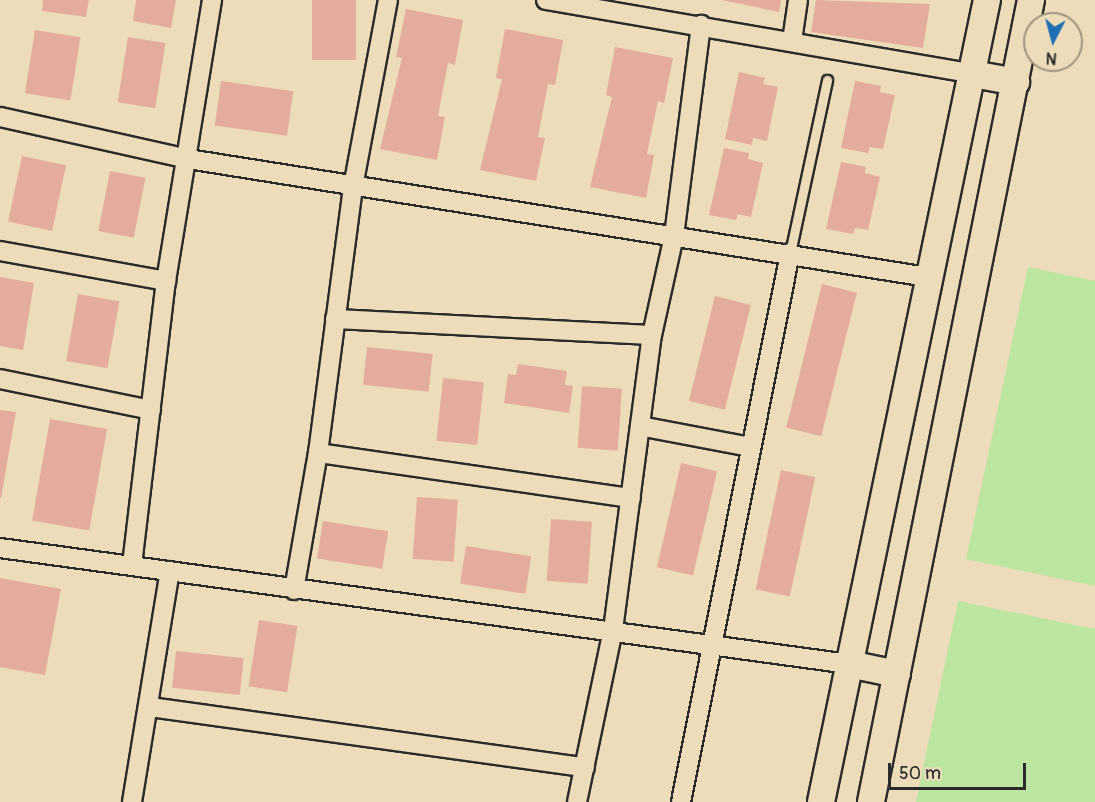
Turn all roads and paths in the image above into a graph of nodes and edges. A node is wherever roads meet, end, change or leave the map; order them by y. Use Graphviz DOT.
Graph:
graph roads {
  1 [pos="212,0"];
  2 [pos="388,0"];
  3 [pos="546,0"];
  4 [pos="798,0"];
  5 [pos="987,0"];
  6 [pos="1031,0"];
  7 [pos="603,4"];
  8 [pos="701,25"];
  9 [pos="792,41"];
  10 [pos="973,74"];
  11 [pos="826,80"];
  12 [pos="1016,82"];
  13 [pos="0,117"];
  14 [pos="188,159"];
  15 [pos="353,186"];
  16 [pos="674,236"];
  17 [pos="0,251"];
  18 [pos="790,254"];
  19 [pos="927,278"];
  20 [pos="166,281"];
  21 [pos="335,319"];
  22 [pos="652,335"];
  23 [pos="0,379"];
  24 [pos="152,410"];
  25 [pos="640,426"];
  26 [pos="750,447"];
  27 [pos="318,453"];
  28 [pos="631,498"];
  29 [pos="0,548"];
  30 [pos="132,565"];
  31 [pos="170,571"];
  32 [pos="294,590"];
  33 [pos="613,630"];
  34 [pos="714,642"];
  35 [pos="849,664"];
  36 [pos="897,674"];
  37 [pos="150,707"];
  38 [pos="585,767"];
  39 [pos="132,802"];
  40 [pos="577,802"];
  41 [pos="681,802"];
  42 [pos="821,802"];
  43 [pos="871,802"];
  1 -- 14 [label="street"];
  2 -- 15 [label="street"];
  3 -- 7 [label="street"];
  4 -- 9 [label="street"];
  5 -- 10 [label="main road"];
  6 -- 12 [label="main road"];
  7 -- 8 [label="street"];
  8 -- 9 [label="street"];
  8 -- 16 [label="street"];
  9 -- 10 [label="street"];
  10 -- 12 [label="main road"];
  10 -- 19 [label="main road"];
  11 -- 18 [label="lane"];
  12 -- 36 [label="main road"];
  13 -- 14 [label="street"];
  14 -- 15 [label="street"];
  14 -- 20 [label="street"];
  15 -- 16 [label="street"];
  15 -- 21 [label="street"];
  16 -- 18 [label="street"];
  16 -- 22 [label="street"];
  17 -- 20 [label="street"];
  18 -- 19 [label="street"];
  18 -- 26 [label="street"];
  19 -- 35 [label="main road"];
  20 -- 24 [label="street"];
  21 -- 22 [label="street"];
  21 -- 27 [label="street"];
  22 -- 25 [label="street"];
  23 -- 24 [label="street"];
  24 -- 30 [label="street"];
  25 -- 26 [label="street"];
  25 -- 28 [label="street"];
  26 -- 34 [label="street"];
  27 -- 28 [label="street"];
  27 -- 32 [label="street"];
  28 -- 33 [label="street"];
  29 -- 30 [label="street"];
  30 -- 31 [label="street"];
  31 -- 32 [label="street"];
  31 -- 37 [label="street"];
  32 -- 33 [label="street"];
  33 -- 34 [label="street"];
  33 -- 38 [label="street"];
  34 -- 35 [label="street"];
  34 -- 41 [label="street"];
  35 -- 36 [label="main road"];
  35 -- 42 [label="main road"];
  36 -- 43 [label="main road"];
  37 -- 38 [label="street"];
  37 -- 39 [label="street"];
  38 -- 40 [label="street"];
}
